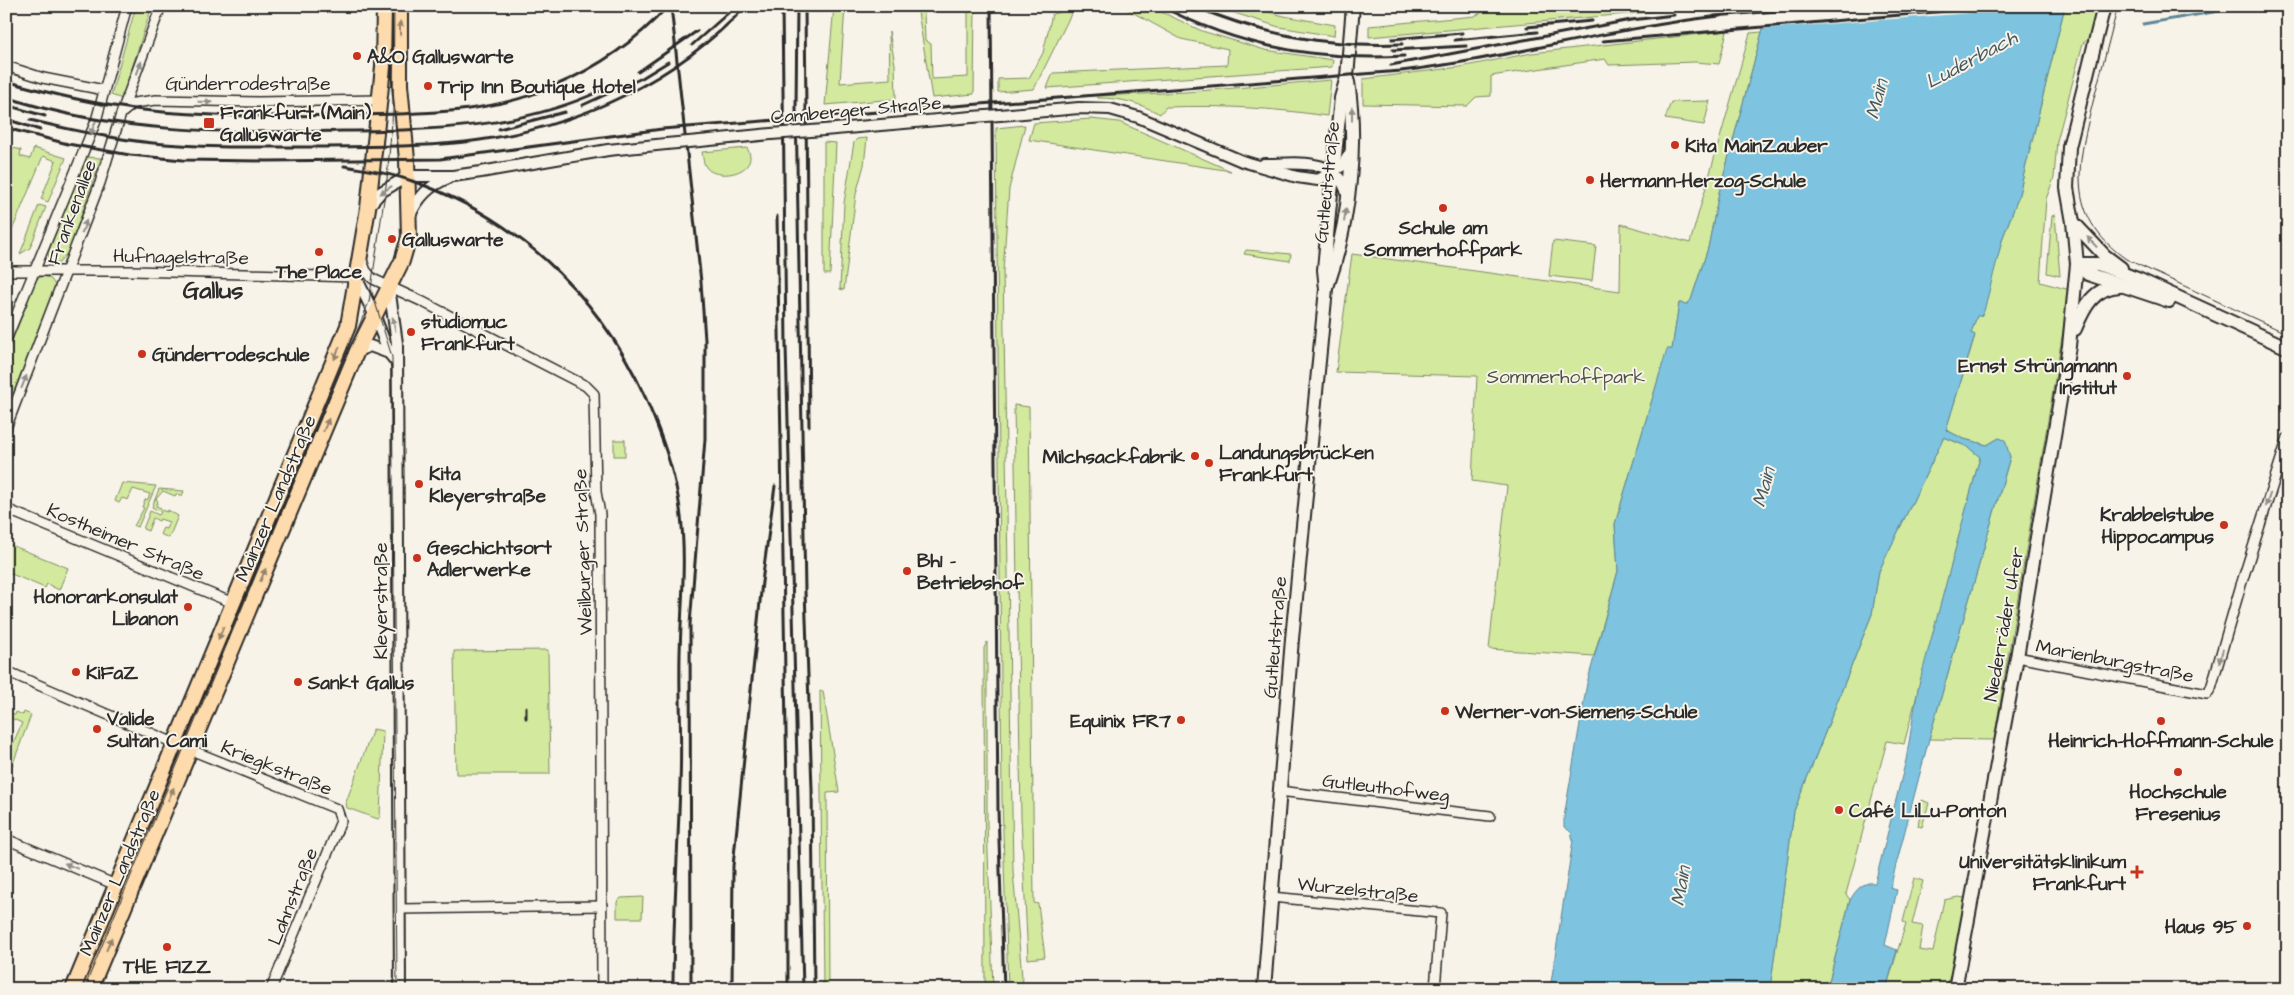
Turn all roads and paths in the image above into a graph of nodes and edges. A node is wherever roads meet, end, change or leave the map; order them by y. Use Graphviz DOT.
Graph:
graph roads {
  1 [pos="127,6"];
  2 [pos="161,6"];
  3 [pos="384,6"];
  4 [pos="400,6"];
  5 [pos="1353,6"];
  6 [pos="2104,6"];
  7 [pos="6,66"];
  8 [pos="1347,77"];
  9 [pos="104,90"];
  10 [pos="380,100"];
  11 [pos="121,114"];
  12 [pos="1351,151"];
  13 [pos="1334,156"];
  14 [pos="1253,164"];
  15 [pos="1320,164"];
  16 [pos="1332,172"];
  17 [pos="408,176"];
  18 [pos="453,176"];
  19 [pos="1319,180"];
  20 [pos="1331,189"];
  21 [pos="1347,194"];
  22 [pos="368,208"];
  23 [pos="410,217"];
  24 [pos="2073,222"];
  25 [pos="1327,227"];
  26 [pos="1341,237"];
  27 [pos="360,253"];
  28 [pos="2077,264"];
  29 [pos="35,270"];
  30 [pos="6,271"];
  31 [pos="67,271"];
  32 [pos="356,278"];
  33 [pos="2135,284"];
  34 [pos="389,286"];
  35 [pos="1326,289"];
  36 [pos="374,314"];
  37 [pos="6,340"];
  38 [pos="2069,346"];
  39 [pos="2288,348"];
  40 [pos="356,351"];
  41 [pos="389,353"];
  42 [pos="396,362"];
  43 [pos="6,428"];
  44 [pos="2288,437"];
  45 [pos="6,509"];
  46 [pos="233,604"];
  47 [pos="2017,657"];
  48 [pos="6,670"];
  49 [pos="176,743"];
  50 [pos="190,749"];
  51 [pos="1279,791"];
  52 [pos="340,815"];
  53 [pos="1490,816"];
  54 [pos="6,839"];
  55 [pos="116,885"];
  56 [pos="1271,898"];
  57 [pos="602,906"];
  58 [pos="400,909"];
  59 [pos="74,989"];
  60 [pos="90,989"];
  61 [pos="271,989"];
  62 [pos="400,989"];
  63 [pos="602,989"];
  64 [pos="1264,989"];
  65 [pos="1435,989"];
  66 [pos="1955,989"];
  1 -- 9 [label="street, Frankenallee"];
  11 -- 2 [label="street, Frankenallee, one-way"];
  3 -- 10 [label="main road, Mainzer Landstraße"];
  17 -- 4 [label="main road, Mainzer Landstraße, one-way"];
  5 -- 8 [label="main road, Gutleutstraße"];
  6 -- 24 [label="main road, Niederräder Ufer"];
  7 -- 9 [label="street"];
  12 -- 8 [label="main road, Gutleutstraße, one-way"];
  8 -- 13 [label="main road, Gutleutstraße"];
  9 -- 29 [label="street, Frankenallee, one-way"];
  11 -- 10 [label="street, Günderrodestraße, one-way"];
  10 -- 22 [label="main road, Mainzer Landstraße"];
  31 -- 11 [label="street, Frankenallee, one-way"];
  12 -- 16 [label="street"];
  12 -- 21 [label="main road, Gutleutstraße"];
  13 -- 15 [label="street"];
  13 -- 16 [label="main road, Gutleutstraße"];
  14 -- 15 [label="street, Camberger Straße"];
  14 -- 18 [label="street, Camberger Straße, bridge"];
  14 -- 19 [label="street, Camberger Straße"];
  15 -- 16 [label="street"];
  16 -- 19 [label="street"];
  16 -- 20 [label="main road, Gutleutstraße"];
  16 -- 21 [label="street"];
  17 -- 18 [label="street, Camberger Straße"];
  17 -- 22 [label="street, one-way"];
  17 -- 23 [label="main road, Mainzer Landstraße"];
  18 -- 23 [label="street, Camberger Straße"];
  19 -- 20 [label="street"];
  20 -- 25 [label="main road, Gutleutstraße"];
  26 -- 21 [label="main road, Gutleutstraße, one-way"];
  22 -- 27 [label="main road, Mainzer Landstraße"];
  23 -- 34 [label="main road, Mainzer Landstraße"];
  24 -- 28 [label="main road, Niederräder Ufer"];
  33 -- 24 [label="main road, one-way"];
  25 -- 26 [label="main road"];
  25 -- 35 [label="main road, Gutleutstraße"];
  26 -- 35 [label="main road, Gutleutstraße"];
  27 -- 32 [label="main road, Mainzer Landstraße"];
  27 -- 34 [label="street, Weilburger Straße"];
  28 -- 33 [label="main road"];
  28 -- 38 [label="main road, Niederräder Ufer"];
  29 -- 30 [label="street, Hufnagelstraße"];
  29 -- 31 [label="street, Hufnagelstraße"];
  29 -- 37 [label="street, Frankenallee"];
  31 -- 32 [label="street, Hufnagelstraße"];
  43 -- 31 [label="street, Frankenallee, one-way"];
  32 -- 36 [label="street"];
  32 -- 46 [label="main road, Mainzer Landstraße, one-way"];
  33 -- 38 [label="main road"];
  33 -- 39 [label="main road"];
  34 -- 36 [label="main road, Mainzer Landstraße"];
  42 -- 34 [label="street, Kleyerstraße, one-way"];
  34 -- 57 [label="street, Weilburger Straße"];
  35 -- 51 [label="main road, Gutleutstraße"];
  36 -- 40 [label="main road, Mainzer Landstraße"];
  36 -- 41 [label="street"];
  38 -- 47 [label="main road, Niederräder Ufer"];
  40 -- 41 [label="street"];
  50 -- 40 [label="main road, Mainzer Landstraße, one-way"];
  41 -- 42 [label="street"];
  42 -- 58 [label="street, Kleyerstraße"];
  44 -- 47 [label="street, Marienburgstraße, one-way"];
  45 -- 46 [label="street, Kostheimer Straße"];
  46 -- 49 [label="main road, Mainzer Landstraße, one-way"];
  47 -- 66 [label="main road, Niederräder Ufer"];
  48 -- 49 [label="street, Kriegkstraße"];
  49 -- 50 [label="street, Kriegkstraße"];
  49 -- 55 [label="main road, Mainzer Landstraße"];
  50 -- 52 [label="street, Kriegkstraße"];
  60 -- 50 [label="main road, Mainzer Landstraße, one-way"];
  51 -- 53 [label="street, Gutleuthofweg"];
  51 -- 56 [label="main road, Gutleutstraße"];
  52 -- 61 [label="street, Lahnstraße"];
  55 -- 54 [label="street, one-way"];
  55 -- 59 [label="main road, Mainzer Landstraße"];
  56 -- 64 [label="main road, Gutleutstraße"];
  56 -- 65 [label="street, Wurzelstraße"];
  57 -- 58 [label="street"];
  57 -- 63 [label="street, Weilburger Straße"];
  58 -- 62 [label="street, Kleyerstraße"];
}
